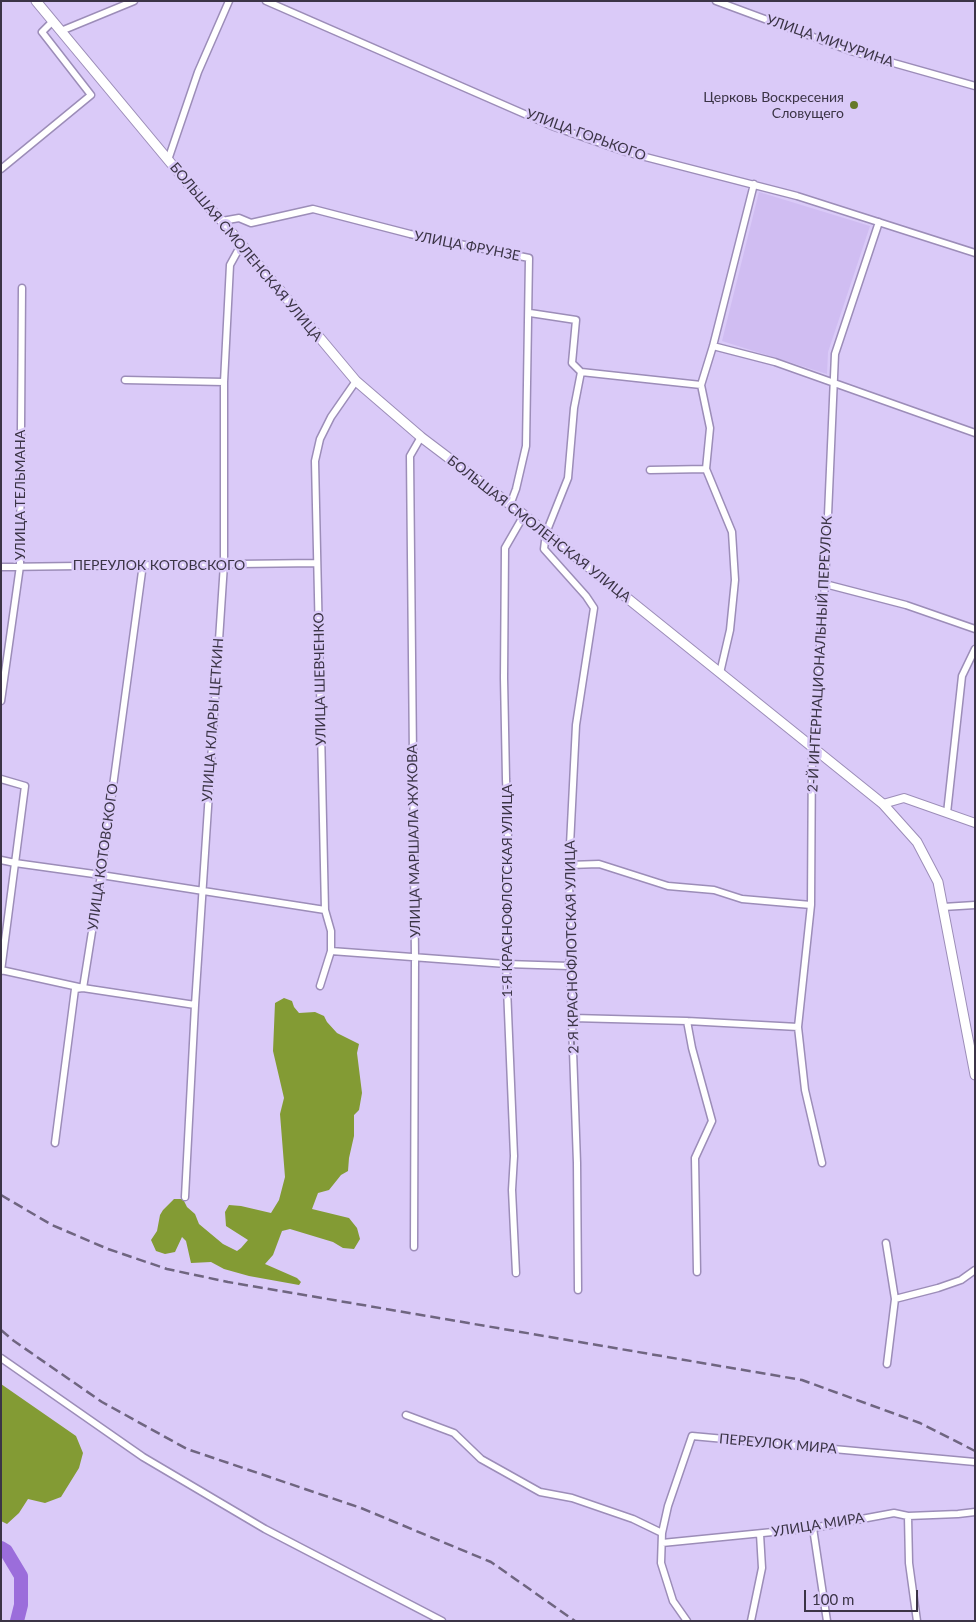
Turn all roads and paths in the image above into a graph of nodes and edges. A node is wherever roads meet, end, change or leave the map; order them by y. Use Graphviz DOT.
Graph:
graph roads {
  1 [pos="36,1"];
  2 [pos="134,1"];
  3 [pos="229,1"];
  4 [pos="266,1"];
  5 [pos="716,1"];
  6 [pos="53,21"];
  7 [pos="61,31"];
  8 [pos="975,86"];
  9 [pos="168,160"];
  10 [pos="1,170"];
  11 [pos="754,184"];
  12 [pos="222,221"];
  13 [pos="879,222"];
  14 [pos="241,245"];
  15 [pos="975,254"];
  16 [pos="22,288"];
  17 [pos="530,313"];
  18 [pos="713,346"];
  19 [pos="581,372"];
  20 [pos="125,380"];
  21 [pos="356,381"];
  22 [pos="224,382"];
  23 [pos="833,383"];
  24 [pos="701,385"];
  25 [pos="975,433"];
  26 [pos="421,437"];
  27 [pos="706,469"];
  28 [pos="650,470"];
  29 [pos="510,505"];
  30 [pos="524,515"];
  31 [pos="546,533"];
  32 [pos="143,564"];
  33 [pos="224,564"];
  34 [pos="317,564"];
  35 [pos="20,566"];
  36 [pos="1,567"];
  37 [pos="825,584"];
  38 [pos="975,629"];
  39 [pos="975,649"];
  40 [pos="720,673"];
  41 [pos="1,701"];
  42 [pos="812,746"];
  43 [pos="1,779"];
  44 [pos="883,804"];
  45 [pos="947,813"];
  46 [pos="975,822"];
  47 [pos="1,860"];
  48 [pos="15,863"];
  49 [pos="569,864"];
  50 [pos="101,875"];
  51 [pos="202,891"];
  52 [pos="810,904"];
  53 [pos="975,906"];
  54 [pos="943,907"];
  55 [pos="325,910"];
  56 [pos="331,951"];
  57 [pos="415,958"];
  58 [pos="506,964"];
  59 [pos="570,966"];
  60 [pos="1,970"];
  61 [pos="320,986"];
  62 [pos="83,988"];
  63 [pos="195,1005"];
  64 [pos="573,1018"];
  65 [pos="687,1021"];
  66 [pos="798,1027"];
  67 [pos="975,1075"];
  68 [pos="55,1143"];
  69 [pos="822,1163"];
  70 [pos="185,1197"];
  71 [pos="886,1243"];
  72 [pos="414,1247"];
  73 [pos="975,1270"];
  74 [pos="516,1272"];
  75 [pos="698,1272"];
  76 [pos="578,1290"];
  77 [pos="895,1299"];
  78 [pos="1,1358"];
  79 [pos="887,1364"];
  80 [pos="406,1415"];
  81 [pos="975,1462"];
  82 [pos="975,1512"];
  83 [pos="908,1516"];
  84 [pos="813,1528"];
  85 [pos="662,1533"];
  86 [pos="760,1534"];
  87 [pos="662,1543"];
  88 [pos="442,1621"];
  89 [pos="688,1621"];
  90 [pos="751,1621"];
  91 [pos="826,1621"];
  92 [pos="917,1621"];
  1 -- 6 [label="main road, БОЛЬШАЯ СМОЛЕНСКАЯ УЛИЦА"];
  2 -- 7 [label="street"];
  3 -- 9 [label="street"];
  4 -- 11 [label="street, УЛИЦА ГОРЬКОГО"];
  5 -- 8 [label="street, УЛИЦА МИЧУРИНА"];
  6 -- 7 [label="main road, БОЛЬШАЯ СМОЛЕНСКАЯ УЛИЦА"];
  6 -- 10 [label="street"];
  7 -- 9 [label="main road, БОЛЬШАЯ СМОЛЕНСКАЯ УЛИЦА"];
  9 -- 12 [label="main road, БОЛЬШАЯ СМОЛЕНСКАЯ УЛИЦА"];
  11 -- 13 [label="street, УЛИЦА ГОРЬКОГО"];
  11 -- 18 [label="street"];
  12 -- 14 [label="main road, БОЛЬШАЯ СМОЛЕНСКАЯ УЛИЦА"];
  12 -- 17 [label="street, УЛИЦА ФРУНЗЕ"];
  13 -- 15 [label="street, УЛИЦА ГОРЬКОГО"];
  13 -- 23 [label="street, 2-Й ИНТЕРНАЦИОНАЛЬНЫЙ ПЕРЕУЛОК"];
  14 -- 21 [label="main road, БОЛЬШАЯ СМОЛЕНСКАЯ УЛИЦА"];
  14 -- 22 [label="street, УЛИЦА КЛАРЫ ЦЕТКИН"];
  16 -- 35 [label="street, УЛИЦА ТЕЛЬМАНА"];
  17 -- 19 [label="street"];
  17 -- 29 [label="street, УЛИЦА ФРУНЗЕ"];
  18 -- 23 [label="street"];
  18 -- 24 [label="street"];
  19 -- 24 [label="street"];
  19 -- 31 [label="street"];
  20 -- 22 [label="street"];
  21 -- 26 [label="main road, БОЛЬШАЯ СМОЛЕНСКАЯ УЛИЦА"];
  21 -- 34 [label="street, УЛИЦА ШЕВЧЕНКО"];
  22 -- 33 [label="street, УЛИЦА КЛАРЫ ЦЕТКИН"];
  23 -- 25 [label="street"];
  23 -- 37 [label="street, 2-Й ИНТЕРНАЦИОНАЛЬНЫЙ ПЕРЕУЛОК"];
  24 -- 27 [label="street"];
  26 -- 29 [label="main road, БОЛЬШАЯ СМОЛЕНСКАЯ УЛИЦА"];
  26 -- 57 [label="street, УЛИЦА МАРШАЛА ЖУКОВА"];
  27 -- 28 [label="street"];
  27 -- 40 [label="street"];
  29 -- 30 [label="main road, БОЛЬШАЯ СМОЛЕНСКАЯ УЛИЦА"];
  30 -- 31 [label="main road, БОЛЬШАЯ СМОЛЕНСКАЯ УЛИЦА"];
  30 -- 58 [label="street, 1-Я КРАСНОФЛОТСКАЯ УЛИЦА"];
  31 -- 40 [label="main road, БОЛЬШАЯ СМОЛЕНСКАЯ УЛИЦА"];
  31 -- 49 [label="street, 2-Я КРАСНОФЛОТСКАЯ УЛИЦА"];
  32 -- 33 [label="street, ПЕРЕУЛОК КОТОВСКОГО"];
  32 -- 35 [label="street, ПЕРЕУЛОК КОТОВСКОГО"];
  32 -- 50 [label="street, УЛИЦА КОТОВСКОГО"];
  33 -- 34 [label="street, ПЕРЕУЛОК КОТОВСКОГО"];
  33 -- 51 [label="street, УЛИЦА КЛАРЫ ЦЕТКИН"];
  34 -- 55 [label="street, УЛИЦА ШЕВЧЕНКО"];
  35 -- 36 [label="street, ПЕРЕУЛОК КОТОВСКОГО"];
  35 -- 41 [label="street, УЛИЦА ТЕЛЬМАНА"];
  37 -- 38 [label="street"];
  37 -- 42 [label="street, 2-Й ИНТЕРНАЦИОНАЛЬНЫЙ ПЕРЕУЛОК"];
  39 -- 45 [label="street"];
  40 -- 42 [label="main road, БОЛЬШАЯ СМОЛЕНСКАЯ УЛИЦА"];
  42 -- 44 [label="main road, БОЛЬШАЯ СМОЛЕНСКАЯ УЛИЦА"];
  42 -- 52 [label="street, 2-Й ИНТЕРНАЦИОНАЛЬНЫЙ ПЕРЕУЛОК"];
  43 -- 48 [label="street"];
  44 -- 45 [label="street"];
  44 -- 54 [label="main road, БОЛЬШАЯ СМОЛЕНСКАЯ УЛИЦА"];
  45 -- 46 [label="street"];
  47 -- 48 [label="street"];
  48 -- 50 [label="street"];
  48 -- 60 [label="street"];
  49 -- 52 [label="street"];
  49 -- 59 [label="street, 2-Я КРАСНОФЛОТСКАЯ УЛИЦА"];
  50 -- 51 [label="street"];
  50 -- 62 [label="street, УЛИЦА КОТОВСКОГО"];
  51 -- 55 [label="street"];
  51 -- 63 [label="street, УЛИЦА КЛАРЫ ЦЕТКИН"];
  52 -- 66 [label="street, 2-Й ИНТЕРНАЦИОНАЛЬНЫЙ ПЕРЕУЛОК"];
  53 -- 54 [label="street"];
  54 -- 67 [label="main road, БОЛЬШАЯ СМОЛЕНСКАЯ УЛИЦА"];
  55 -- 56 [label="street, УЛИЦА ШЕВЧЕНКО"];
  56 -- 57 [label="street"];
  56 -- 61 [label="street, УЛИЦА ШЕВЧЕНКО"];
  57 -- 58 [label="street"];
  57 -- 72 [label="street, УЛИЦА МАРШАЛА ЖУКОВА"];
  58 -- 59 [label="street"];
  58 -- 74 [label="street, 1-Я КРАСНОФЛОТСКАЯ УЛИЦА"];
  59 -- 64 [label="street, 2-Я КРАСНОФЛОТСКАЯ УЛИЦА"];
  60 -- 62 [label="street"];
  62 -- 63 [label="street"];
  62 -- 68 [label="street, УЛИЦА КОТОВСКОГО"];
  63 -- 70 [label="street, УЛИЦА КЛАРЫ ЦЕТКИН"];
  64 -- 65 [label="street"];
  64 -- 76 [label="street, 2-Я КРАСНОФЛОТСКАЯ УЛИЦА"];
  65 -- 66 [label="street"];
  65 -- 75 [label="street"];
  66 -- 69 [label="street, 2-Й ИНТЕРНАЦИОНАЛЬНЫЙ ПЕРЕУЛОК"];
  71 -- 77 [label="street"];
  73 -- 77 [label="street"];
  77 -- 79 [label="street"];
  78 -- 88 [label="street"];
  80 -- 85 [label="street"];
  81 -- 85 [label="street, ПЕРЕУЛОК МИРА"];
  82 -- 83 [label="street, УЛИЦА МИРА"];
  83 -- 84 [label="street, УЛИЦА МИРА"];
  83 -- 92 [label="street"];
  84 -- 86 [label="street, УЛИЦА МИРА"];
  84 -- 91 [label="street"];
  85 -- 87 [label="street, ПЕРЕУЛОК МИРА"];
  86 -- 87 [label="street, УЛИЦА МИРА"];
  86 -- 90 [label="street"];
  87 -- 89 [label="street, ПЕРЕУЛОК МИРА"];
}
